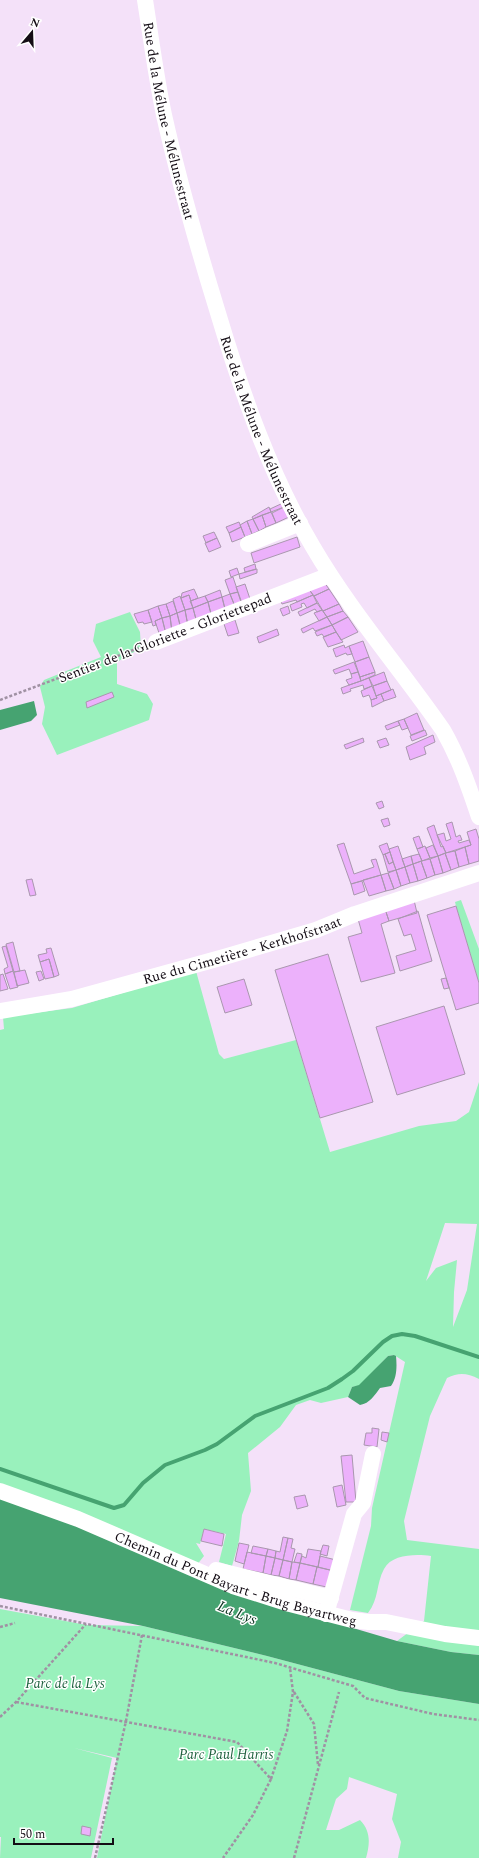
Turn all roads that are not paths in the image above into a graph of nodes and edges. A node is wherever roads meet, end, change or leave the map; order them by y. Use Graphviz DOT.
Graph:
graph roads {
  1 [pos="145,0"];
  2 [pos="300,523"];
  3 [pos="248,544"];
  4 [pos="330,575"];
  5 [pos="156,642"];
  6 [pos="479,817"];
  7 [pos="479,873"];
  8 [pos="0,1010"];
  9 [pos="373,1454"];
  10 [pos="0,1491"];
  11 [pos="196,1571"];
  12 [pos="331,1598"];
  13 [pos="326,1614"];
  14 [pos="479,1638"];
  1 -- 2 [label="street, Rue de la Mélune - Mélunestraat"];
  2 -- 3 [label="street"];
  2 -- 4 [label="street, Rue de la Mélune - Mélunestraat"];
  4 -- 5 [label="street, Sentier de la Gloriette - Gloriettepad"];
  4 -- 6 [label="street, Rue de la Mélune - Mélunestraat"];
  7 -- 8 [label="street, Rue du Cimetière - Kerkhofstraat"];
  9 -- 12 [label="street"];
  10 -- 11 [label="street, Chemin du Pont Bayart - Brug Bayartweg"];
  11 -- 12 [label="street"];
  11 -- 13 [label="street, Chemin du Pont Bayart - Brug Bayartweg"];
  12 -- 13 [label="street"];
  13 -- 14 [label="street, Chemin du Pont Bayart - Brug Bayartweg"];
}
